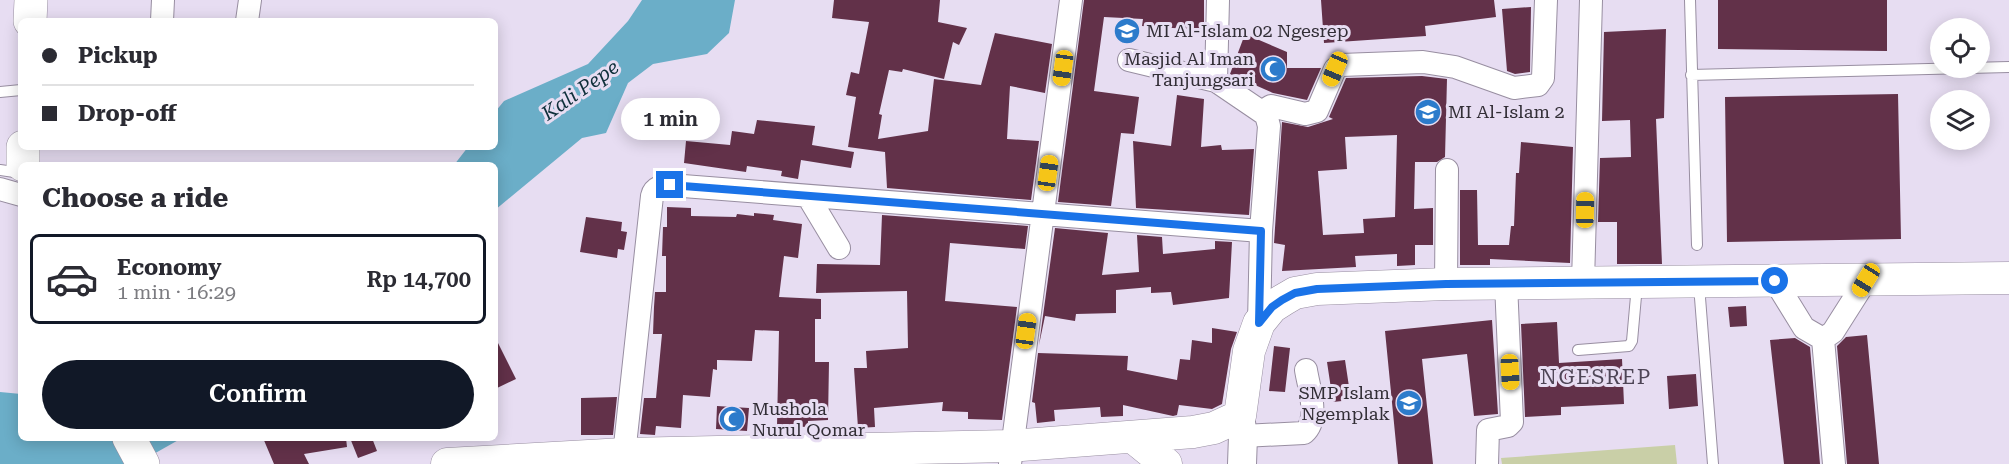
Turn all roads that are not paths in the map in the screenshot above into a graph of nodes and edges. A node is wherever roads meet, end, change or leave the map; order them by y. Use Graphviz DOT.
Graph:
graph roads {
  1 [pos="31,0"];
  2 [pos="163,0"];
  3 [pos="250,0"];
  4 [pos="1071,0"];
  5 [pos="1218,0"];
  6 [pos="1546,0"];
  7 [pos="1592,0"];
  8 [pos="1690,0"];
  9 [pos="30,18"];
  10 [pos="162,18"];
  11 [pos="247,18"];
  12 [pos="1129,60"];
  13 [pos="2009,67"];
  14 [pos="1691,75"];
  15 [pos="1216,81"];
  16 [pos="18,90"];
  17 [pos="0,92"];
  18 [pos="1263,111"];
  19 [pos="0,170"];
  20 [pos="1447,170"];
  21 [pos="18,173"];
  22 [pos="0,189"];
  23 [pos="18,194"];
  24 [pos="809,198"];
  25 [pos="1042,216"];
  26 [pos="1261,231"];
  27 [pos="1697,245"];
  28 [pos="839,248"];
  29 [pos="2009,278"];
  30 [pos="1866,280"];
  31 [pos="1699,281"];
  32 [pos="1775,281"];
  33 [pos="1583,282"];
  34 [pos="1638,282"];
  35 [pos="1506,283"];
  36 [pos="1446,284"];
  37 [pos="1259,323"];
  38 [pos="1823,339"];
  39 [pos="1578,350"];
  40 [pos="1306,370"];
  41 [pos="1242,426"];
  42 [pos="131,441"];
  43 [pos="1010,455"];
  44 [pos="1150,455"];
  45 [pos="894,456"];
  46 [pos="623,459"];
  47 [pos="667,459"];
  48 [pos="525,462"];
  49 [pos="143,464"];
  50 [pos="447,464"];
  51 [pos="1242,464"];
  52 [pos="1486,464"];
  53 [pos="1713,464"];
  54 [pos="1834,464"];
  1 -- 9 [label="highway"];
  2 -- 10 [label="street"];
  3 -- 11 [label="street"];
  4 -- 25 [label="street"];
  5 -- 15 [label="street"];
  6 -- 18 [label="street"];
  7 -- 33 [label="street"];
  8 -- 14 [label="lane"];
  12 -- 15 [label="street"];
  13 -- 14 [label="lane"];
  14 -- 27 [label="lane"];
  15 -- 18 [label="street"];
  16 -- 17 [label="lane"];
  18 -- 26 [label="street"];
  19 -- 21 [label="lane"];
  20 -- 36 [label="street"];
  22 -- 23 [label="street"];
  24 -- 25 [label="street"];
  24 -- 28 [label="street"];
  24 -- 46 [label="street"];
  25 -- 26 [label="street"];
  25 -- 43 [label="street"];
  26 -- 37 [label="street"];
  29 -- 30 [label="main road"];
  30 -- 32 [label="main road"];
  30 -- 38 [label="street"];
  31 -- 32 [label="main road"];
  31 -- 34 [label="main road"];
  31 -- 53 [label="lane"];
  32 -- 38 [label="street"];
  33 -- 34 [label="main road"];
  33 -- 35 [label="main road"];
  34 -- 39 [label="lane"];
  35 -- 36 [label="main road"];
  35 -- 52 [label="street"];
  36 -- 37 [label="main road"];
  37 -- 41 [label="main road"];
  38 -- 54 [label="street"];
  40 -- 41 [label="street"];
  41 -- 44 [label="main road"];
  41 -- 51 [label="street"];
  42 -- 49 [label="highway"];
  43 -- 44 [label="main road"];
  43 -- 45 [label="main road"];
  45 -- 47 [label="main road"];
  46 -- 47 [label="main road"];
  46 -- 48 [label="main road"];
  48 -- 50 [label="main road"];
}
